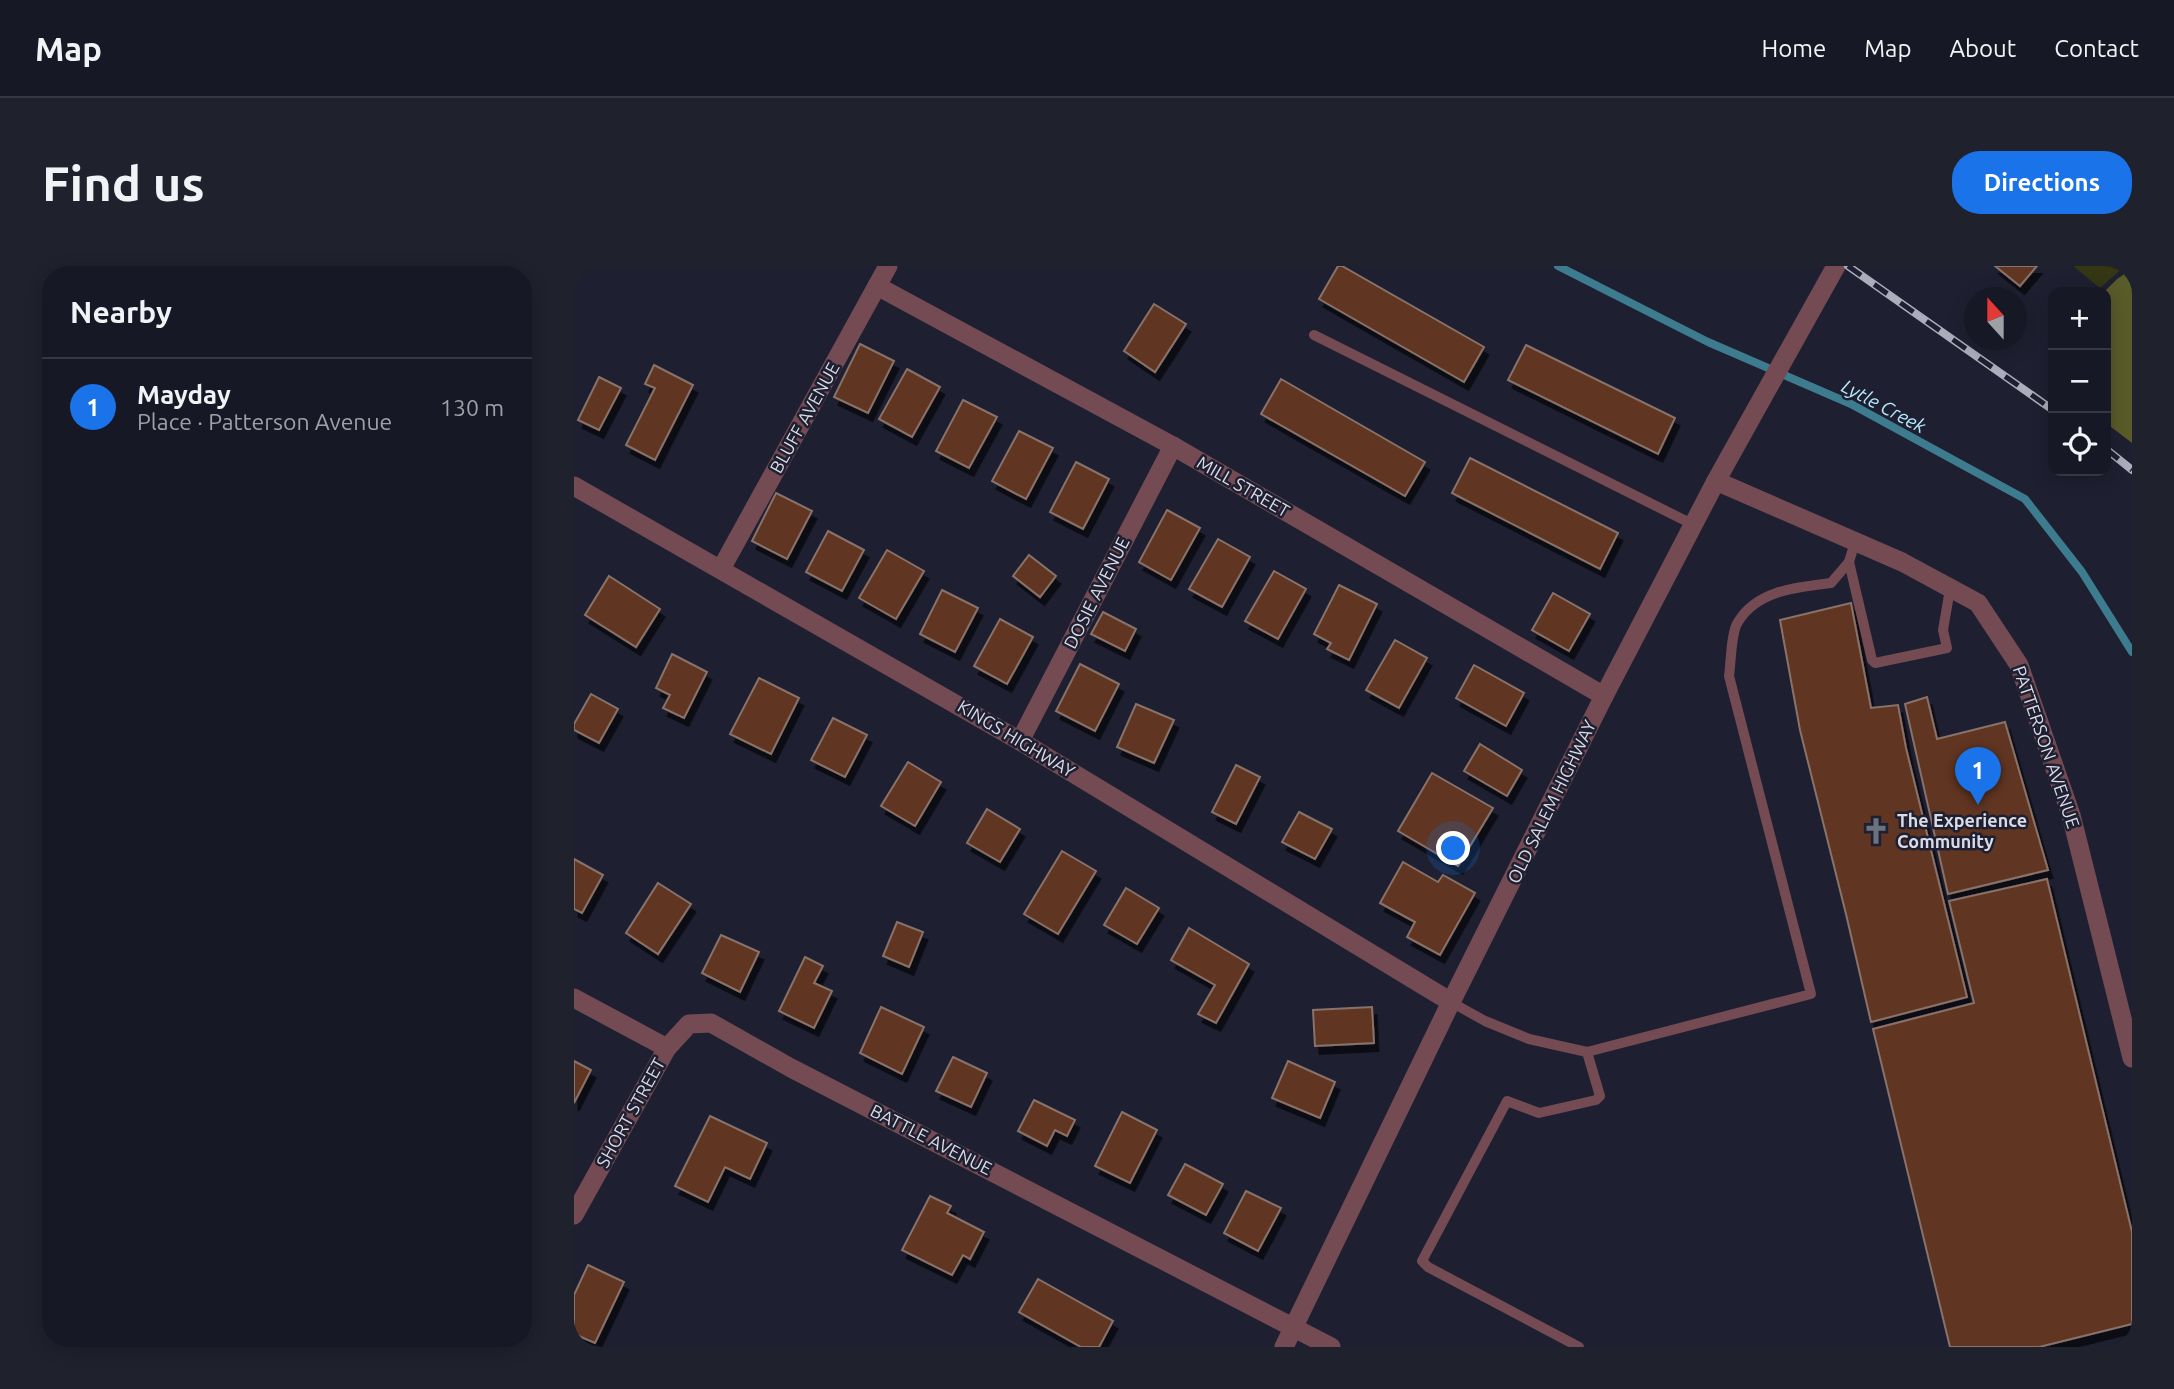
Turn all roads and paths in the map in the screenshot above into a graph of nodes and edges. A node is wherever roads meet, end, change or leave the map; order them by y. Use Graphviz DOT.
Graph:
graph roads {
  1 [pos="888,266"];
  2 [pos="1836,266"];
  3 [pos="877,286"];
  4 [pos="1314,335"];
  5 [pos="1173,446"];
  6 [pos="1716,481"];
  7 [pos="574,486"];
  8 [pos="1693,525"];
  9 [pos="1855,542"];
  10 [pos="1849,562"];
  11 [pos="721,569"];
  12 [pos="1950,589"];
  13 [pos="1604,696"];
  14 [pos="1020,741"];
  15 [pos="574,998"];
  16 [pos="1451,1002"];
  17 [pos="2126,1009"];
  18 [pos="667,1048"];
  19 [pos="1587,1052"];
  20 [pos="2132,1058"];
  21 [pos="574,1215"];
  22 [pos="1294,1329"];
  23 [pos="1284,1347"];
  24 [pos="1331,1347"];
  25 [pos="1579,1347"];
  1 -- 3 [label="street, BLUFF AVENUE"];
  2 -- 6 [label="street, OLD SALEM HIGHWAY"];
  3 -- 5 [label="street, MILL STREET"];
  3 -- 11 [label="street, BLUFF AVENUE"];
  4 -- 8 [label="lane"];
  5 -- 13 [label="street, MILL STREET"];
  5 -- 14 [label="street, DOSIE AVENUE"];
  6 -- 8 [label="street, OLD SALEM HIGHWAY"];
  6 -- 9 [label="street, PATTERSON AVENUE"];
  7 -- 11 [label="street, KINGS HIGHWAY"];
  8 -- 13 [label="street, OLD SALEM HIGHWAY"];
  9 -- 10 [label="lane"];
  9 -- 12 [label="street, PATTERSON AVENUE"];
  10 -- 12 [label="lane"];
  10 -- 19 [label="lane"];
  11 -- 14 [label="street, KINGS HIGHWAY"];
  12 -- 17 [label="street, PATTERSON AVENUE"];
  13 -- 16 [label="street, OLD SALEM HIGHWAY"];
  14 -- 16 [label="street, KINGS HIGHWAY"];
  15 -- 18 [label="street"];
  16 -- 19 [label="lane"];
  16 -- 22 [label="street, OLD SALEM HIGHWAY"];
  17 -- 20 [label="street, PATTERSON AVENUE"];
  18 -- 21 [label="street, SHORT STREET"];
  18 -- 22 [label="street, BATTLE AVENUE"];
  19 -- 25 [label="lane"];
  22 -- 23 [label="street, OLD SALEM HIGHWAY"];
  22 -- 24 [label="street, BATTLE AVENUE"];
}
